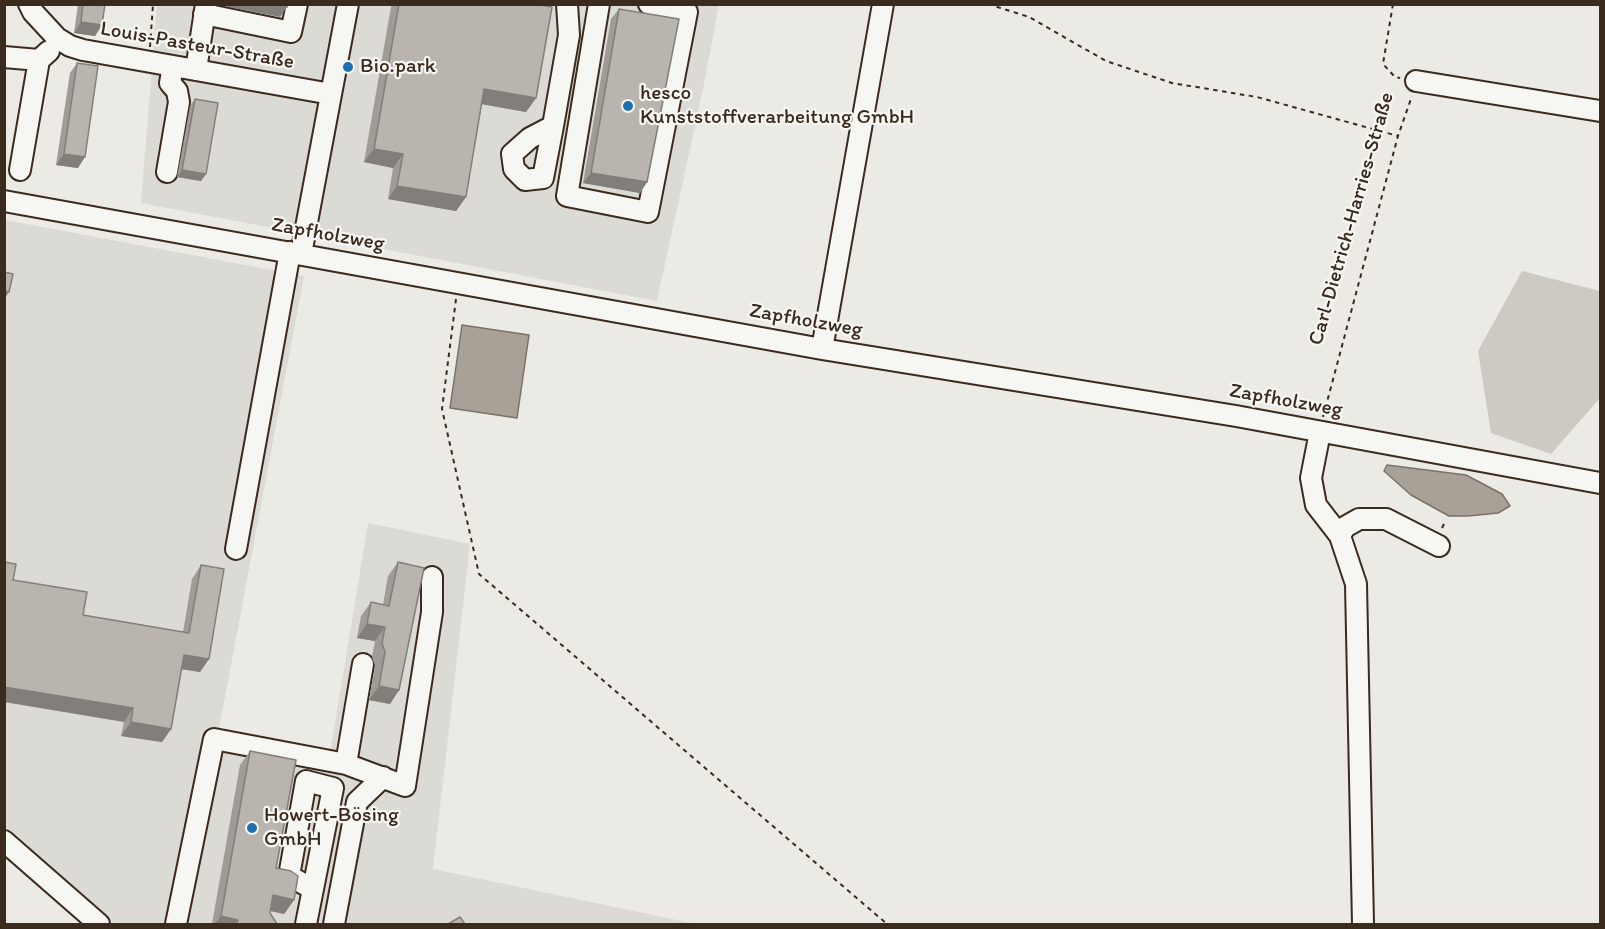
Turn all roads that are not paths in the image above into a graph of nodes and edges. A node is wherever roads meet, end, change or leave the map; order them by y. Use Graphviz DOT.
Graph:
graph roads {
  1 [pos="29,4"];
  2 [pos="297,4"];
  3 [pos="348,4"];
  4 [pos="567,4"];
  5 [pos="599,4"];
  6 [pos="649,4"];
  7 [pos="883,4"];
  8 [pos="205,9"];
  9 [pos="57,38"];
  10 [pos="4,57"];
  11 [pos="39,60"];
  12 [pos="174,66"];
  13 [pos="196,70"];
  14 [pos="1416,81"];
  15 [pos="331,94"];
  16 [pos="1600,111"];
  17 [pos="553,126"];
  18 [pos="20,170"];
  19 [pos="167,172"];
  20 [pos="543,176"];
  21 [pos="569,180"];
  22 [pos="4,201"];
  23 [pos="296,253"];
  24 [pos="822,349"];
  25 [pos="1320,432"];
  26 [pos="1600,483"];
  27 [pos="1340,536"];
  28 [pos="1439,546"];
  29 [pos="236,549"];
  30 [pos="432,577"];
  31 [pos="363,664"];
  32 [pos="346,764"];
  33 [pos="383,777"];
  34 [pos="333,788"];
  35 [pos="357,802"];
  36 [pos="4,841"];
  37 [pos="313,889"];
  38 [pos="99,924"];
  39 [pos="176,924"];
  40 [pos="306,924"];
  41 [pos="334,924"];
  42 [pos="1363,924"];
  1 -- 9 [label="street, Louis-Pasteur-Straße"];
  2 -- 8 [label="street"];
  3 -- 15 [label="street"];
  4 -- 17 [label="street"];
  5 -- 21 [label="street"];
  6 -- 21 [label="street"];
  7 -- 24 [label="street"];
  8 -- 13 [label="street"];
  9 -- 11 [label="street"];
  9 -- 12 [label="street, Louis-Pasteur-Straße"];
  10 -- 11 [label="street"];
  11 -- 18 [label="street"];
  12 -- 13 [label="street, Louis-Pasteur-Straße"];
  12 -- 19 [label="street"];
  13 -- 15 [label="street, Louis-Pasteur-Straße"];
  14 -- 16 [label="street"];
  15 -- 23 [label="street"];
  17 -- 20 [label="street"];
  17 -- 20 [label="street"];
  20 -- 21 [label="street"];
  22 -- 23 [label="street, Zapfholzweg"];
  23 -- 24 [label="street, Zapfholzweg"];
  23 -- 29 [label="street"];
  24 -- 25 [label="street, Zapfholzweg"];
  25 -- 26 [label="street, Zapfholzweg"];
  25 -- 27 [label="street"];
  27 -- 28 [label="street"];
  27 -- 42 [label="street"];
  30 -- 33 [label="street"];
  31 -- 32 [label="street"];
  32 -- 33 [label="street"];
  32 -- 39 [label="street"];
  33 -- 35 [label="street"];
  34 -- 35 [label="street"];
  34 -- 37 [label="street"];
  34 -- 37 [label="street"];
  35 -- 41 [label="street"];
  36 -- 38 [label="street"];
  37 -- 40 [label="street"];
}
